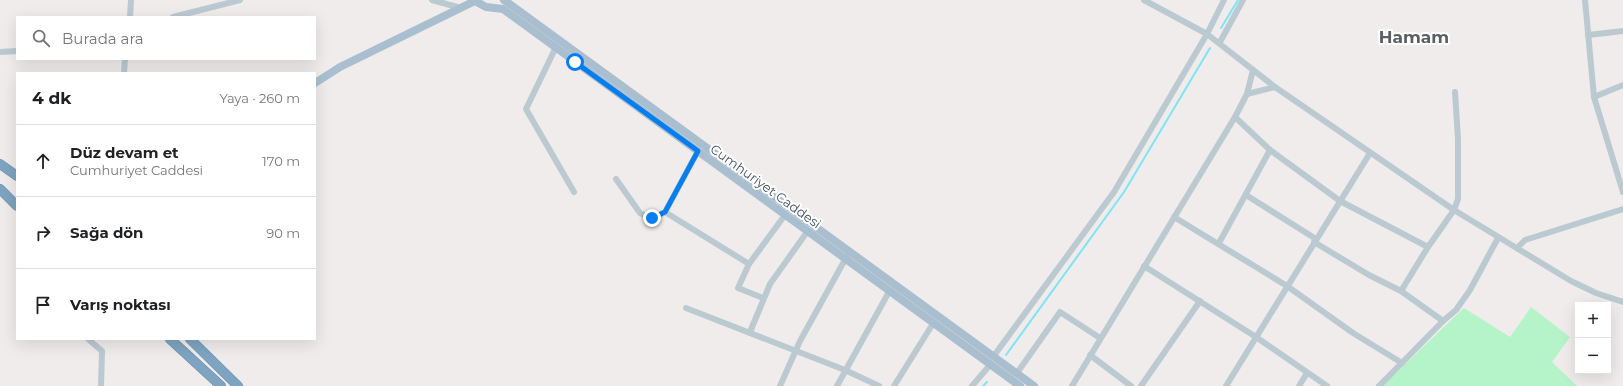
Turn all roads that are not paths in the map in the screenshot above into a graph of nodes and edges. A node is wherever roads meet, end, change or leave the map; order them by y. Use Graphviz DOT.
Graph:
graph roads {
  1 [pos="131,0"];
  2 [pos="240,0"];
  3 [pos="432,0"];
  4 [pos="476,0"];
  5 [pos="504,0"];
  6 [pos="1144,0"];
  7 [pos="1224,0"];
  8 [pos="1242,0"];
  9 [pos="1585,0"];
  10 [pos="461,8"];
  11 [pos="130,16"];
  12 [pos="177,16"];
  13 [pos="1623,31"];
  14 [pos="1207,34"];
  15 [pos="1588,35"];
  16 [pos="1220,42"];
  17 [pos="556,48"];
  18 [pos="16,51"];
  19 [pos="0,52"];
  20 [pos="125,60"];
  21 [pos="340,67"];
  22 [pos="1253,70"];
  23 [pos="124,72"];
  24 [pos="316,77"];
  25 [pos="316,82"];
  26 [pos="1623,85"];
  27 [pos="1275,87"];
  28 [pos="1455,92"];
  29 [pos="1247,94"];
  30 [pos="1594,98"];
  31 [pos="1235,117"];
  32 [pos="1270,150"];
  33 [pos="698,151"];
  34 [pos="1370,153"];
  35 [pos="0,164"];
  36 [pos="16,175"];
  37 [pos="616,179"];
  38 [pos="0,189"];
  39 [pos="574,192"];
  40 [pos="1623,192"];
  41 [pos="1246,195"];
  42 [pos="1340,201"];
  43 [pos="16,205"];
  44 [pos="1623,209"];
  45 [pos="1454,210"];
  46 [pos="665,212"];
  47 [pos="785,215"];
  48 [pos="1174,217"];
  49 [pos="807,232"];
  50 [pos="1498,238"];
  51 [pos="1315,241"];
  52 [pos="1219,243"];
  53 [pos="1428,247"];
  54 [pos="1517,248"];
  55 [pos="850,252"];
  56 [pos="845,259"];
  57 [pos="749,264"];
  58 [pos="1144,266"];
  59 [pos="1287,286"];
  60 [pos="890,290"];
  61 [pos="1401,291"];
  62 [pos="763,298"];
  63 [pos="1200,301"];
  64 [pos="1623,302"];
  65 [pos="686,308"];
  66 [pos="1443,320"];
  67 [pos="934,322"];
  68 [pos="750,332"];
  69 [pos="1256,337"];
  70 [pos="1100,338"];
  71 [pos="89,340"];
  72 [pos="171,340"];
  73 [pos="191,340"];
  74 [pos="796,351"];
  75 [pos="1090,355"];
  76 [pos="992,361"];
  77 [pos="1402,363"];
  78 [pos="845,370"];
  79 [pos="1017,373"];
  80 [pos="1307,373"];
  81 [pos="101,386"];
  82 [pos="221,386"];
  83 [pos="238,386"];
  84 [pos="780,386"];
  85 [pos="837,386"];
  86 [pos="879,386"];
  87 [pos="894,386"];
  88 [pos="972,386"];
  89 [pos="1020,386"];
  90 [pos="1034,386"];
  91 [pos="1072,386"];
  92 [pos="1131,386"];
  93 [pos="1141,386"];
  94 [pos="1226,386"];
  95 [pos="1299,386"];
  96 [pos="1327,386"];
  97 [pos="1379,386"];
  1 -- 11 [label="street"];
  2 -- 12 [label="street"];
  3 -- 10 [label="street"];
  4 -- 10 [label="main road"];
  4 -- 17 [label="main road, Cumhuriyet Caddesi"];
  5 -- 55 [label="main road, Cumhuriyet Caddesi"];
  6 -- 14 [label="street"];
  7 -- 14 [label="street"];
  8 -- 16 [label="street"];
  9 -- 15 [label="street"];
  10 -- 21 [label="main road"];
  13 -- 15 [label="street"];
  14 -- 16 [label="street"];
  14 -- 76 [label="street"];
  15 -- 30 [label="street"];
  16 -- 22 [label="street"];
  17 -- 33 [label="main road, Cumhuriyet Caddesi"];
  17 -- 39 [label="street"];
  18 -- 19 [label="street"];
  20 -- 23 [label="street"];
  21 -- 24 [label="main road"];
  21 -- 25 [label="main road"];
  22 -- 27 [label="street"];
  22 -- 29 [label="street"];
  26 -- 30 [label="street"];
  27 -- 29 [label="street"];
  27 -- 34 [label="street"];
  28 -- 45 [label="street"];
  29 -- 31 [label="street"];
  30 -- 40 [label="street"];
  31 -- 32 [label="street"];
  31 -- 48 [label="street"];
  32 -- 41 [label="street"];
  32 -- 42 [label="street"];
  33 -- 46 [label="street"];
  33 -- 47 [label="main road, Cumhuriyet Caddesi"];
  34 -- 42 [label="street"];
  34 -- 45 [label="street"];
  35 -- 36 [label="highway"];
  37 -- 46 [label="street"];
  38 -- 43 [label="highway"];
  41 -- 51 [label="street"];
  41 -- 52 [label="street"];
  42 -- 51 [label="street"];
  42 -- 53 [label="street"];
  44 -- 54 [label="street"];
  45 -- 50 [label="street"];
  45 -- 53 [label="street"];
  46 -- 57 [label="street"];
  47 -- 49 [label="main road, Cumhuriyet Caddesi"];
  47 -- 57 [label="street"];
  48 -- 52 [label="street"];
  48 -- 58 [label="street"];
  49 -- 56 [label="main road, Cumhuriyet Caddesi"];
  49 -- 62 [label="street"];
  50 -- 54 [label="street"];
  50 -- 66 [label="street"];
  51 -- 59 [label="street"];
  51 -- 61 [label="street"];
  52 -- 59 [label="street"];
  53 -- 61 [label="street"];
  54 -- 64 [label="street"];
  55 -- 56 [label="street"];
  55 -- 76 [label="main road, Cumhuriyet Caddesi"];
  56 -- 60 [label="main road, Cumhuriyet Caddesi"];
  56 -- 74 [label="street"];
  57 -- 62 [label="street"];
  58 -- 63 [label="street"];
  58 -- 70 [label="street"];
  59 -- 69 [label="street"];
  59 -- 77 [label="street"];
  60 -- 67 [label="main road, Cumhuriyet Caddesi"];
  60 -- 78 [label="street"];
  61 -- 66 [label="street"];
  62 -- 68 [label="street"];
  63 -- 69 [label="street"];
  63 -- 93 [label="street"];
  65 -- 68 [label="street"];
  66 -- 77 [label="street"];
  67 -- 76 [label="main road, Cumhuriyet Caddesi"];
  67 -- 87 [label="street"];
  68 -- 74 [label="street"];
  69 -- 80 [label="street"];
  69 -- 94 [label="street"];
  70 -- 75 [label="street"];
  70 -- 79 [label="street"];
  71 -- 81 [label="street"];
  72 -- 82 [label="highway"];
  73 -- 83 [label="highway"];
  74 -- 78 [label="street"];
  74 -- 84 [label="street"];
  75 -- 91 [label="street"];
  75 -- 92 [label="street"];
  76 -- 79 [label="main road, Cumhuriyet Caddesi"];
  76 -- 88 [label="street"];
  76 -- 89 [label="main road, Cumhuriyet Caddesi"];
  77 -- 97 [label="street"];
  78 -- 85 [label="street"];
  78 -- 86 [label="street"];
  79 -- 90 [label="main road, Cumhuriyet Caddesi"];
  80 -- 95 [label="street"];
  80 -- 96 [label="street"];
}
